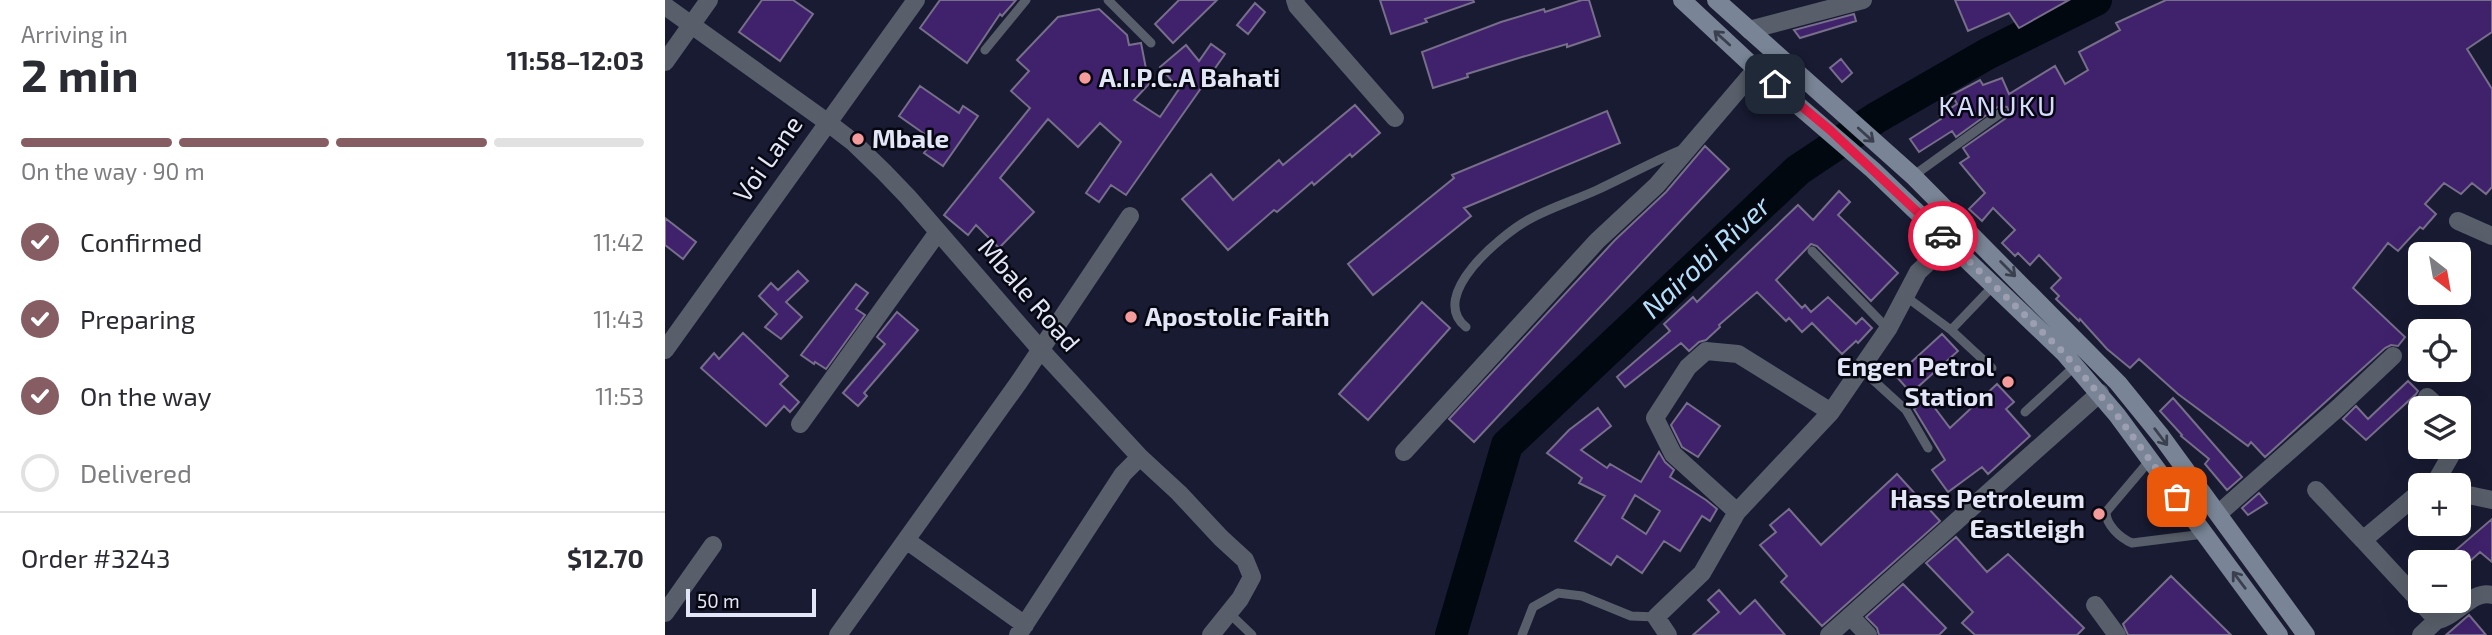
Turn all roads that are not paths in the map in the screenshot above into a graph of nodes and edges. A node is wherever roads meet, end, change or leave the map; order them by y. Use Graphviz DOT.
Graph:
graph roads {
  1 [pos="709,0"];
  2 [pos="916,0"];
  3 [pos="1026,0"];
  4 [pos="1295,0"];
  5 [pos="1682,0"];
  6 [pos="1716,0"];
  7 [pos="1863,0"];
  8 [pos="1112,1"];
  9 [pos="665,6"];
  10 [pos="691,25"];
  11 [pos="1749,30"];
  12 [pos="1151,43"];
  13 [pos="985,50"];
  14 [pos="665,61"];
  15 [pos="1756,69"];
  16 [pos="2002,112"];
  17 [pos="1395,118"];
  18 [pos="827,122"];
  19 [pos="1689,147"];
  20 [pos="1913,176"];
  21 [pos="1130,216"];
  22 [pos="2458,221"];
  23 [pos="938,232"];
  24 [pos="2492,236"];
  25 [pos="1950,242"];
  26 [pos="1812,251"];
  27 [pos="1994,284"];
  28 [pos="1905,296"];
  29 [pos="1466,327"];
  30 [pos="1888,329"];
  31 [pos="1951,330"];
  32 [pos="1041,349"];
  33 [pos="665,350"];
  34 [pos="2393,356"];
  35 [pos="2075,366"];
  36 [pos="1992,368"];
  37 [pos="1861,369"];
  38 [pos="2099,393"];
  39 [pos="1831,412"];
  40 [pos="2025,412"];
  41 [pos="800,424"];
  42 [pos="1927,448"];
  43 [pos="1404,452"];
  44 [pos="1140,457"];
  45 [pos="2150,460"];
  46 [pos="2316,491"];
  47 [pos="2471,496"];
  48 [pos="2492,500"];
  49 [pos="2408,502"];
  50 [pos="1737,512"];
  51 [pos="2218,514"];
  52 [pos="2204,534"];
  53 [pos="907,540"];
  54 [pos="2363,540"];
  55 [pos="713,545"];
  56 [pos="2492,595"];
  57 [pos="2095,605"];
  58 [pos="665,612"];
  59 [pos="1229,613"];
  60 [pos="1850,616"];
  61 [pos="1656,617"];
  62 [pos="2437,620"];
  63 [pos="1021,630"];
  64 [pos="838,635"];
  65 [pos="1211,635"];
  66 [pos="1252,635"];
  67 [pos="1523,635"];
  68 [pos="1668,635"];
  69 [pos="1829,635"];
  70 [pos="1868,635"];
  71 [pos="2117,635"];
  72 [pos="2279,635"];
  73 [pos="2306,635"];
  74 [pos="2421,635"];
  1 -- 10 [label="street"];
  2 -- 18 [label="street, Voi Lane"];
  3 -- 13 [label="lane"];
  4 -- 17 [label="street"];
  15 -- 5 [label="main road, one-way"];
  6 -- 11 [label="main road"];
  7 -- 11 [label="street"];
  8 -- 12 [label="lane"];
  9 -- 10 [label="street, Mbale Road"];
  10 -- 14 [label="street"];
  10 -- 18 [label="street, Mbale Road"];
  11 -- 20 [label="main road, one-way"];
  15 -- 19 [label="street"];
  15 -- 25 [label="main road"];
  16 -- 20 [label="lane"];
  18 -- 23 [label="street, Mbale Road"];
  18 -- 33 [label="street, Voi Lane"];
  19 -- 29 [label="lane"];
  19 -- 43 [label="street"];
  20 -- 51 [label="main road, one-way"];
  21 -- 32 [label="street"];
  22 -- 24 [label="street"];
  23 -- 32 [label="street, Mbale Road"];
  23 -- 41 [label="street"];
  25 -- 27 [label="main road"];
  25 -- 28 [label="street"];
  26 -- 30 [label="lane"];
  27 -- 31 [label="lane"];
  27 -- 35 [label="main road"];
  28 -- 30 [label="street"];
  28 -- 31 [label="lane"];
  30 -- 37 [label="street"];
  31 -- 36 [label="lane"];
  32 -- 44 [label="street, Mbale Road"];
  32 -- 53 [label="street"];
  34 -- 51 [label="street"];
  35 -- 38 [label="main road"];
  35 -- 40 [label="lane"];
  37 -- 39 [label="street"];
  37 -- 42 [label="lane"];
  38 -- 45 [label="main road"];
  38 -- 60 [label="street"];
  39 -- 50 [label="street"];
  39 -- 50 [label="street"];
  44 -- 59 [label="street, Mbale Road"];
  44 -- 63 [label="street"];
  45 -- 52 [label="main road"];
  45 -- 52 [label="lane"];
  46 -- 54 [label="street"];
  47 -- 48 [label="street"];
  49 -- 54 [label="street"];
  50 -- 61 [label="street"];
  51 -- 73 [label="main road"];
  72 -- 52 [label="main road, one-way"];
  53 -- 63 [label="street"];
  53 -- 64 [label="street"];
  54 -- 62 [label="street"];
  55 -- 58 [label="street"];
  56 -- 62 [label="street"];
  57 -- 71 [label="street"];
  59 -- 65 [label="street, Mbale Road"];
  59 -- 66 [label="lane"];
  60 -- 69 [label="street"];
  60 -- 70 [label="street"];
  61 -- 67 [label="lane"];
  61 -- 68 [label="street"];
  62 -- 74 [label="street"];
}
